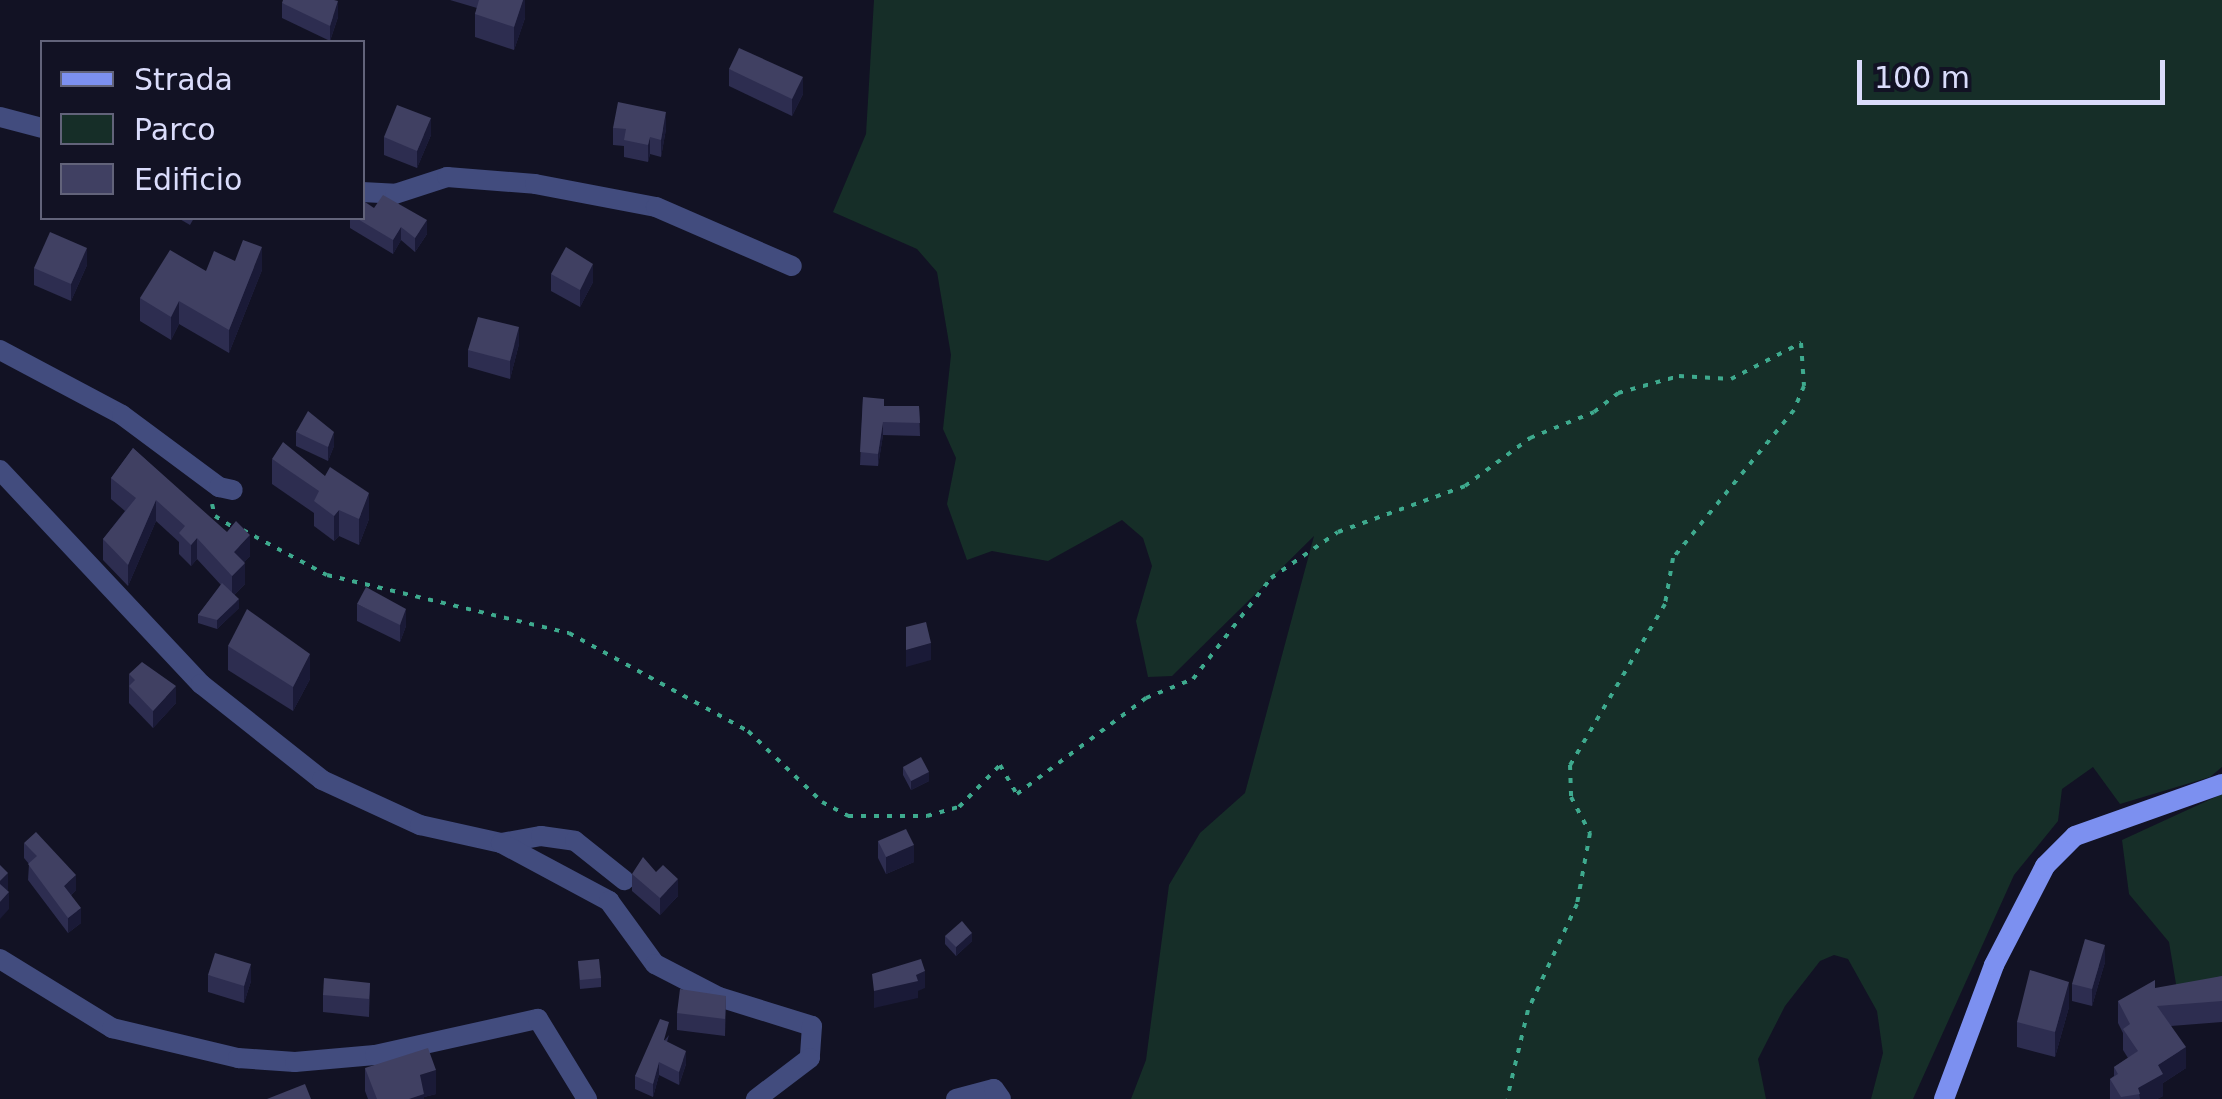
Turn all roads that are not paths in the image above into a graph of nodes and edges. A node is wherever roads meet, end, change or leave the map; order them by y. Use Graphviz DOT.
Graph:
graph roads {
  1 [pos="0,117"];
  2 [pos="40,127"];
  3 [pos="365,192"];
  4 [pos="792,266"];
  5 [pos="0,350"];
  6 [pos="0,470"];
  7 [pos="233,490"];
  8 [pos="2222,784"];
  9 [pos="501,844"];
  10 [pos="624,880"];
  11 [pos="0,959"];
  12 [pos="587,1099"];
  13 [pos="756,1099"];
  14 [pos="956,1099"];
  15 [pos="1001,1099"];
  16 [pos="1944,1099"];
  1 -- 2 [label="street"];
  3 -- 4 [label="street"];
  5 -- 7 [label="street"];
  6 -- 9 [label="street"];
  8 -- 16 [label="street"];
  9 -- 10 [label="street"];
  9 -- 13 [label="street"];
  11 -- 12 [label="street"];
  14 -- 15 [label="street"];
}
